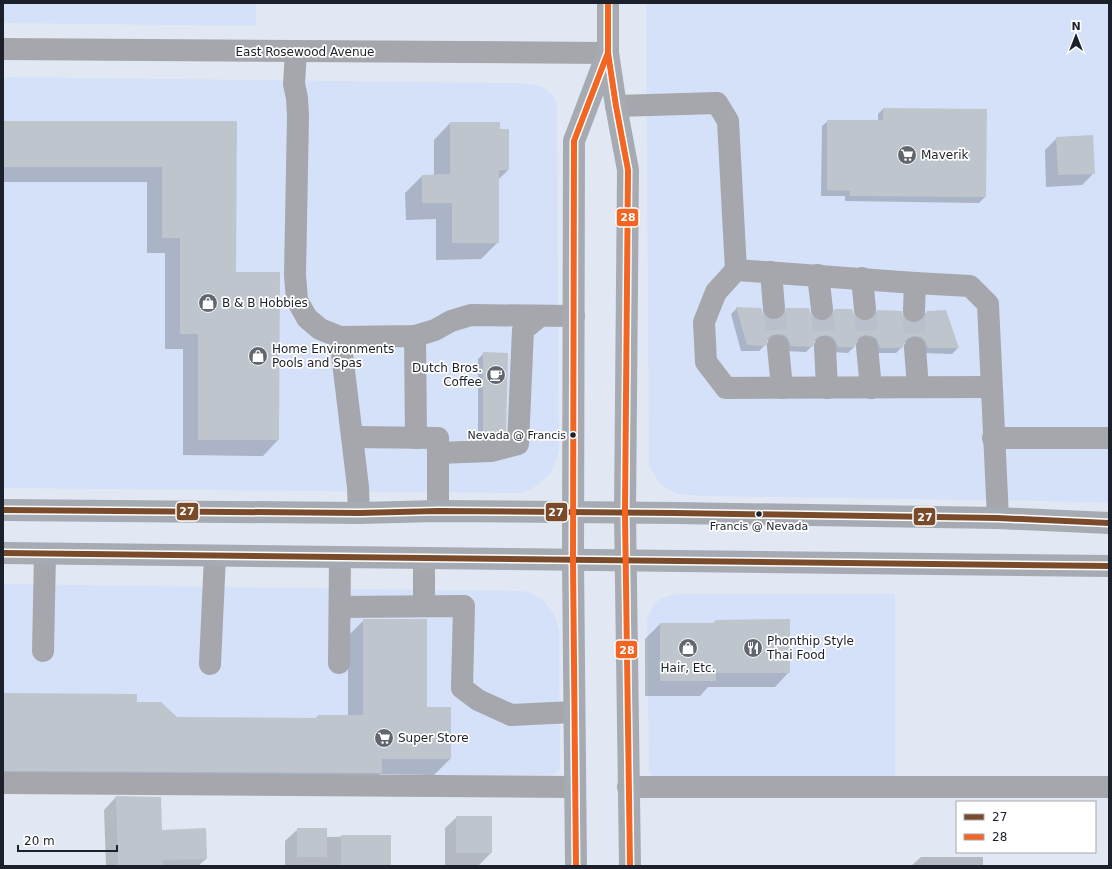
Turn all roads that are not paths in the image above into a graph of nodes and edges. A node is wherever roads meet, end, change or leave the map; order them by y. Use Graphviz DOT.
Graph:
graph roads {
  1 [pos="608,3"];
  2 [pos="3,49"];
  3 [pos="296,52"];
  4 [pos="608,53"];
  5 [pos="616,106"];
  6 [pos="736,270"];
  7 [pos="771,272"];
  8 [pos="818,275"];
  9 [pos="862,278"];
  10 [pos="915,283"];
  11 [pos="774,308"];
  12 [pos="822,308"];
  13 [pos="865,309"];
  14 [pos="914,311"];
  15 [pos="540,316"];
  16 [pos="574,316"];
  17 [pos="415,336"];
  18 [pos="340,337"];
  19 [pos="778,346"];
  20 [pos="825,347"];
  21 [pos="867,347"];
  22 [pos="915,348"];
  23 [pos="918,387"];
  24 [pos="991,387"];
  25 [pos="782,388"];
  26 [pos="827,388"];
  27 [pos="872,388"];
  28 [pos="352,437"];
  29 [pos="416,438"];
  30 [pos="993,438"];
  31 [pos="1109,438"];
  32 [pos="438,453"];
  33 [pos="3,510"];
  34 [pos="438,511"];
  35 [pos="359,513"];
  36 [pos="573,513"];
  37 [pos="625,513"];
  38 [pos="998,518"];
  39 [pos="1109,523"];
  40 [pos="3,553"];
  41 [pos="45,554"];
  42 [pos="215,556"];
  43 [pos="340,557"];
  44 [pos="424,558"];
  45 [pos="573,560"];
  46 [pos="626,561"];
  47 [pos="1109,566"];
  48 [pos="424,606"];
  49 [pos="340,607"];
  50 [pos="43,651"];
  51 [pos="339,663"];
  52 [pos="210,664"];
  53 [pos="574,712"];
  54 [pos="3,783"];
  55 [pos="575,787"];
  56 [pos="628,787"];
  57 [pos="1109,787"];
  58 [pos="576,866"];
  59 [pos="630,866"];
  1 -- 4 [label="main road"];
  2 -- 3 [label="street, East Rosewood Avenue"];
  3 -- 4 [label="street, East Rosewood Avenue"];
  3 -- 18 [label="street"];
  4 -- 5 [label="main road"];
  4 -- 16 [label="main road"];
  5 -- 6 [label="street"];
  5 -- 37 [label="main road"];
  6 -- 7 [label="street"];
  6 -- 25 [label="street"];
  7 -- 8 [label="street"];
  7 -- 11 [label="street"];
  8 -- 9 [label="street"];
  8 -- 12 [label="street"];
  9 -- 10 [label="street"];
  9 -- 13 [label="street"];
  10 -- 14 [label="street"];
  10 -- 24 [label="street"];
  15 -- 16 [label="street"];
  15 -- 17 [label="street"];
  15 -- 32 [label="street"];
  16 -- 36 [label="main road"];
  17 -- 18 [label="street"];
  17 -- 29 [label="street"];
  18 -- 28 [label="street"];
  19 -- 25 [label="street"];
  20 -- 26 [label="street"];
  21 -- 27 [label="street"];
  22 -- 23 [label="street"];
  23 -- 24 [label="street"];
  23 -- 27 [label="street"];
  24 -- 30 [label="street"];
  25 -- 26 [label="street"];
  26 -- 27 [label="street"];
  28 -- 29 [label="street"];
  28 -- 35 [label="street"];
  29 -- 32 [label="street"];
  30 -- 31 [label="street"];
  30 -- 38 [label="street"];
  32 -- 34 [label="street"];
  33 -- 35 [label="main road"];
  34 -- 35 [label="main road"];
  34 -- 36 [label="main road"];
  36 -- 37 [label="main road"];
  36 -- 45 [label="main road"];
  37 -- 38 [label="main road"];
  37 -- 46 [label="main road"];
  38 -- 39 [label="main road"];
  40 -- 41 [label="main road"];
  41 -- 42 [label="main road"];
  41 -- 50 [label="street"];
  42 -- 43 [label="main road"];
  42 -- 52 [label="street"];
  43 -- 44 [label="main road"];
  43 -- 49 [label="street"];
  44 -- 45 [label="main road"];
  44 -- 48 [label="street"];
  45 -- 46 [label="main road"];
  45 -- 53 [label="main road"];
  46 -- 47 [label="main road"];
  46 -- 56 [label="main road"];
  48 -- 49 [label="street"];
  48 -- 53 [label="street"];
  49 -- 51 [label="street"];
  53 -- 55 [label="main road"];
  54 -- 55 [label="street"];
  55 -- 58 [label="main road"];
  56 -- 57 [label="street"];
  56 -- 59 [label="main road"];
}
